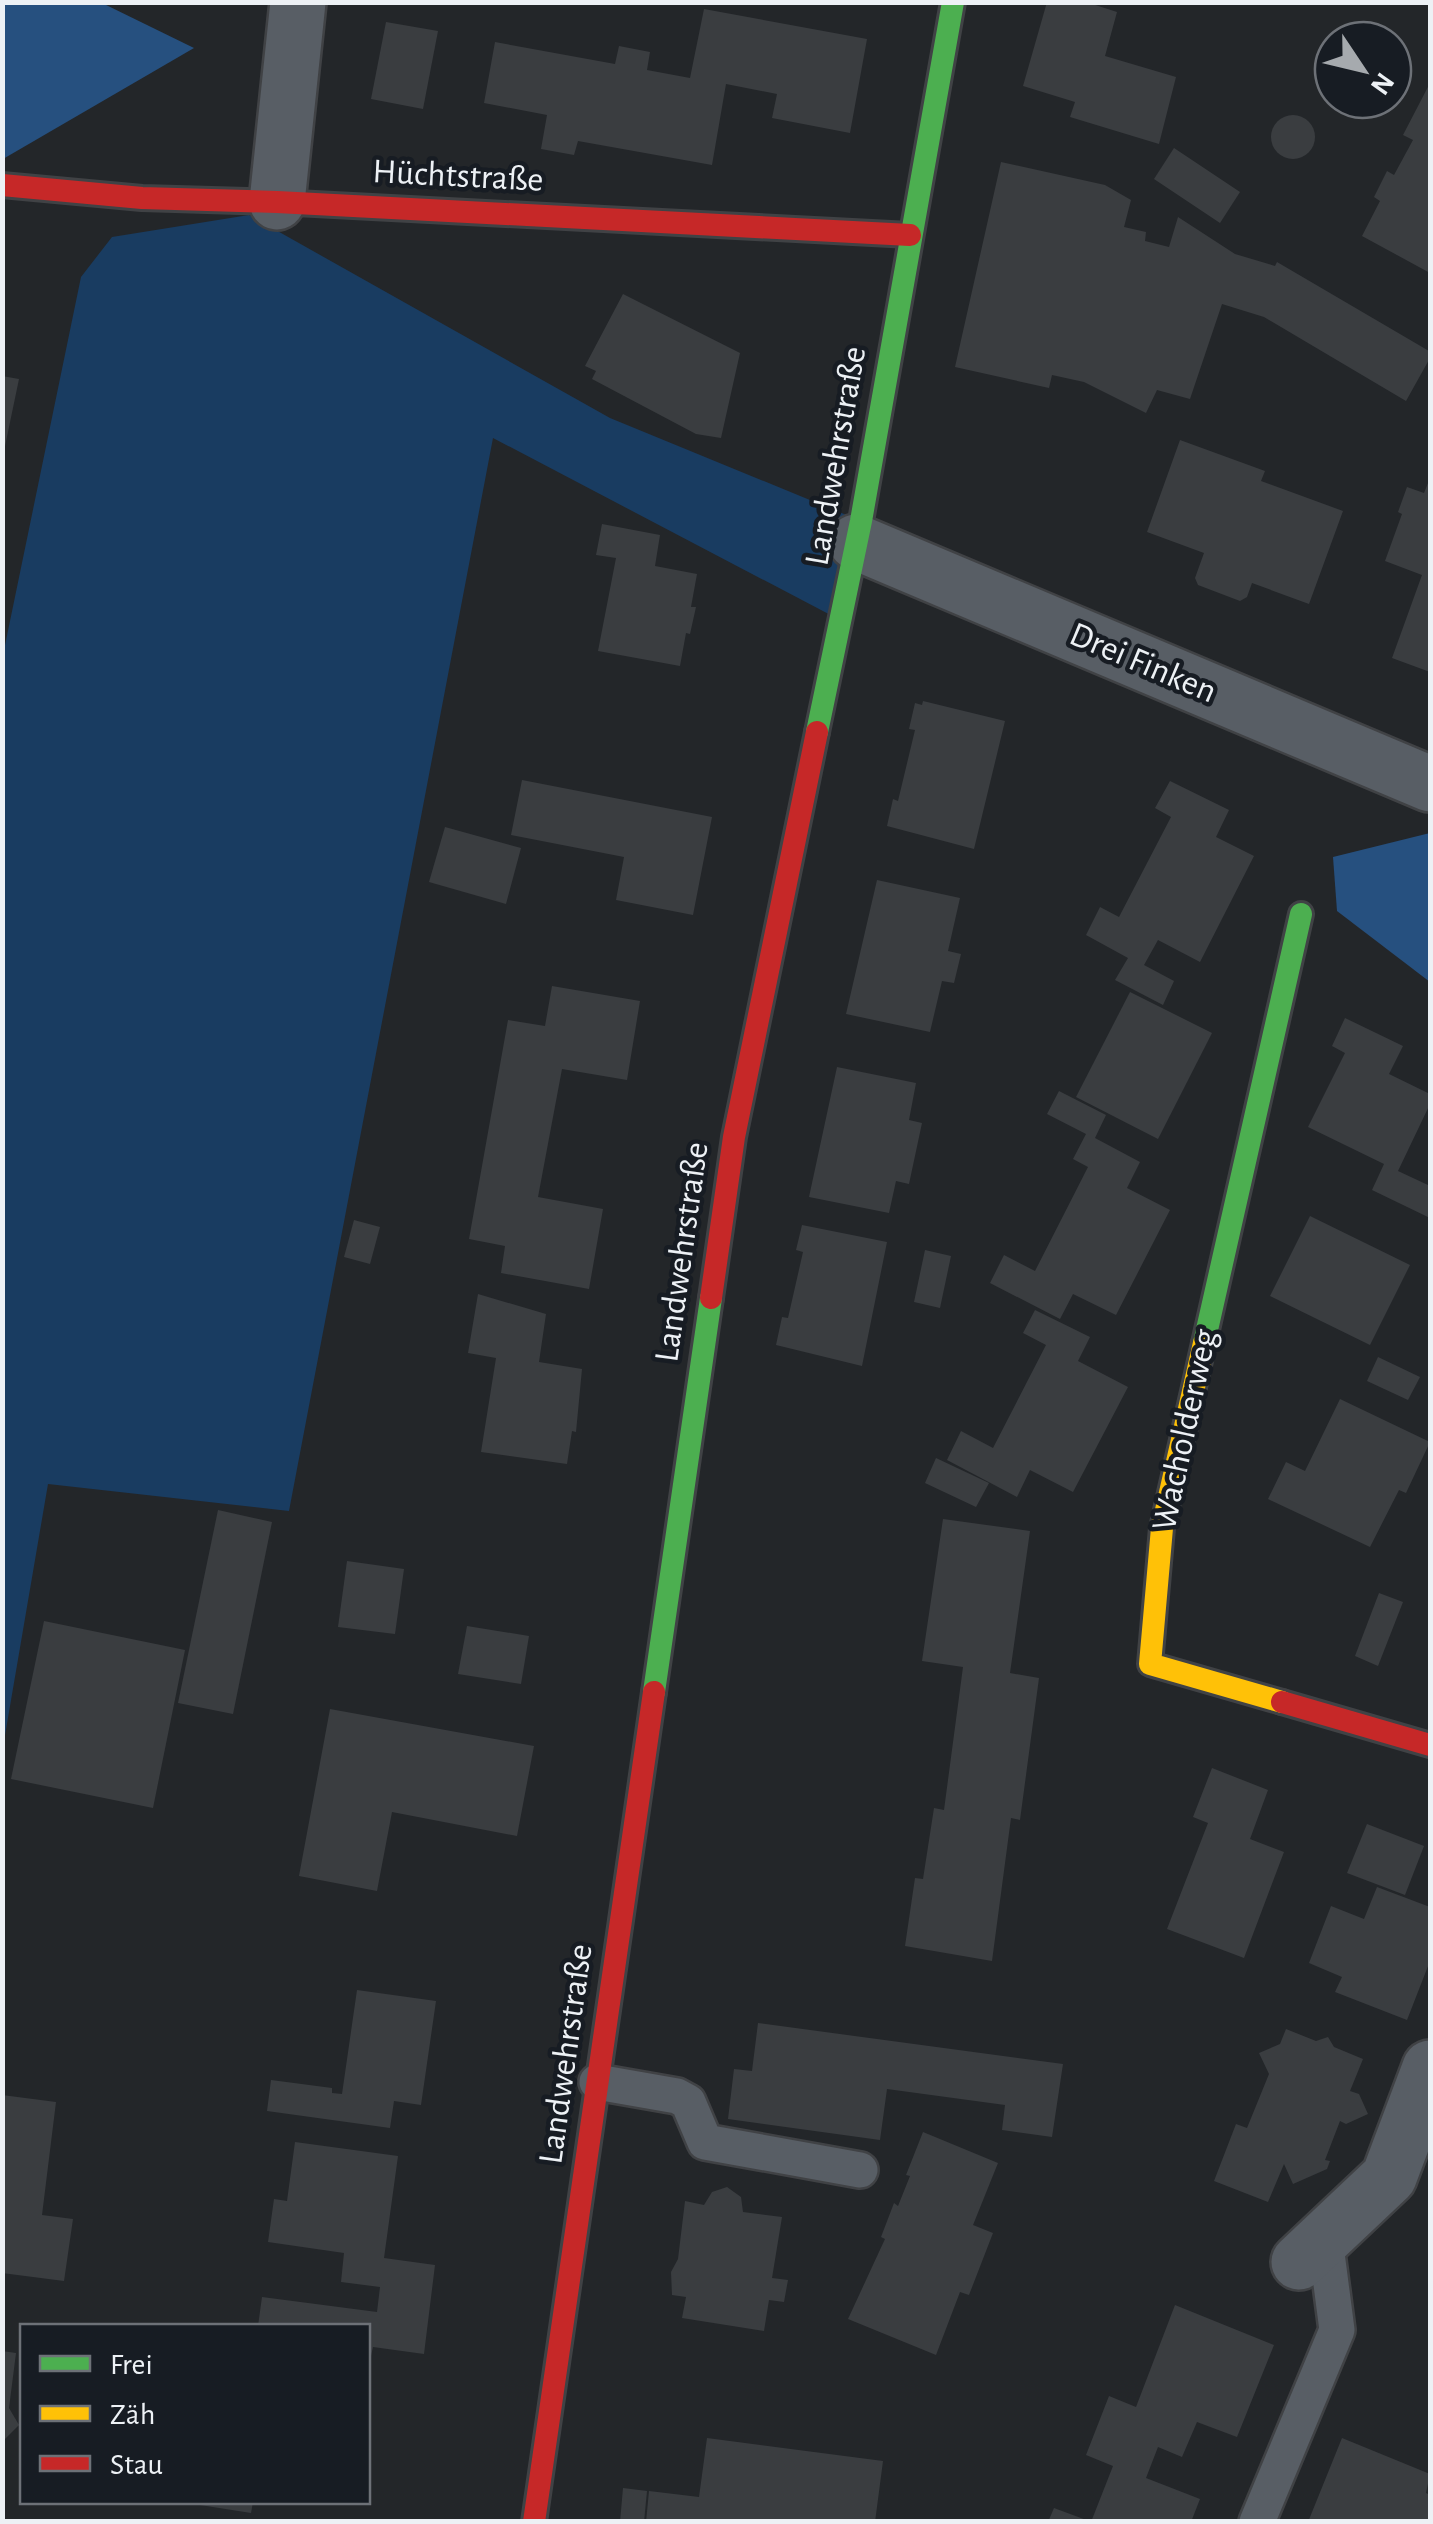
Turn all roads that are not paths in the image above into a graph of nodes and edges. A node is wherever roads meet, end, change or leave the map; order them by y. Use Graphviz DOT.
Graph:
graph roads {
  1 [pos="298,2"];
  2 [pos="953,2"];
  3 [pos="2,185"];
  4 [pos="278,202"];
  5 [pos="910,235"];
  6 [pos="856,542"];
  7 [pos="1430,784"];
  8 [pos="1301,914"];
  9 [pos="1430,1745"];
  10 [pos="1430,2068"];
  11 [pos="597,2082"];
  12 [pos="860,2170"];
  13 [pos="1312,2250"];
  14 [pos="534,2522"];
  15 [pos="1257,2522"];
  1 -- 4 [label="street"];
  2 -- 5 [label="main road, Landwehrstraße"];
  3 -- 4 [label="main road, Hüchtstraße"];
  4 -- 5 [label="main road, Hüchtstraße"];
  5 -- 6 [label="main road, Landwehrstraße"];
  6 -- 7 [label="street, Drei Finken"];
  6 -- 11 [label="main road, Landwehrstraße"];
  8 -- 9 [label="main road, Wacholderweg"];
  10 -- 13 [label="street"];
  11 -- 12 [label="lane"];
  11 -- 14 [label="main road, Landwehrstraße"];
  13 -- 15 [label="lane"];
}
